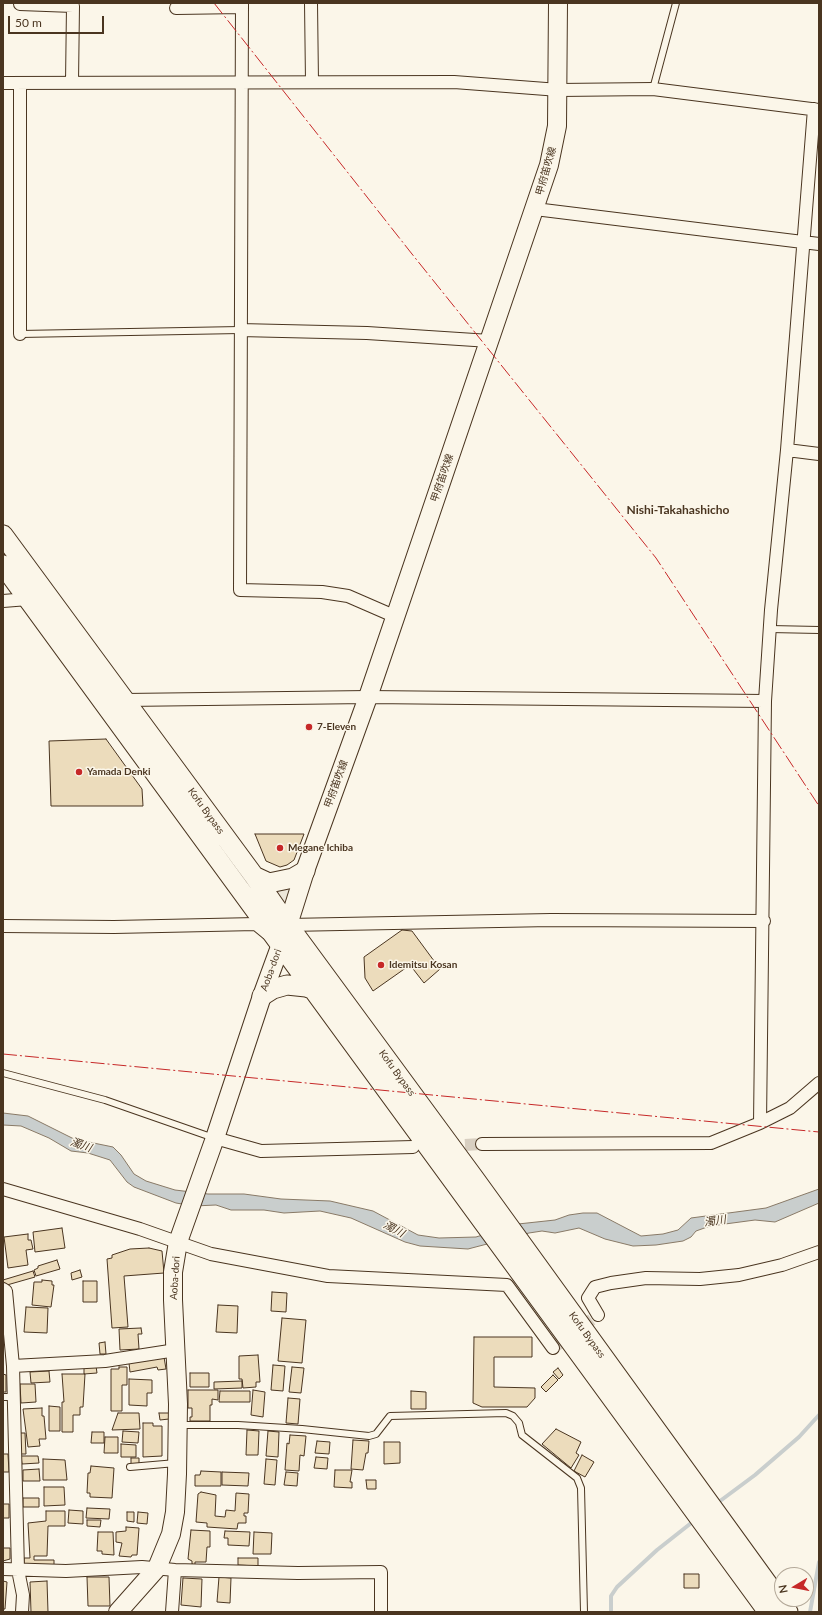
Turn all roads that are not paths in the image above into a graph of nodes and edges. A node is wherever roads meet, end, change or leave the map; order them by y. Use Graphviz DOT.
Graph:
graph roads {
  1 [pos="311,3"];
  2 [pos="558,3"];
  3 [pos="676,3"];
  4 [pos="20,4"];
  5 [pos="242,5"];
  6 [pos="176,8"];
  7 [pos="72,82"];
  8 [pos="242,82"];
  9 [pos="312,82"];
  10 [pos="3,83"];
  11 [pos="20,83"];
  12 [pos="653,89"];
  13 [pos="558,90"];
  14 [pos="817,109"];
  15 [pos="535,209"];
  16 [pos="804,242"];
  17 [pos="819,244"];
  18 [pos="240,330"];
  19 [pos="20,334"];
  20 [pos="490,341"];
  21 [pos="787,450"];
  22 [pos="819,454"];
  23 [pos="3,535"];
  24 [pos="5,568"];
  25 [pos="26,596"];
  26 [pos="3,601"];
  27 [pos="3,606"];
  28 [pos="394,616"];
  29 [pos="770,629"];
  30 [pos="819,630"];
  31 [pos="368,697"];
  32 [pos="124,700"];
  33 [pos="765,701"];
  34 [pos="305,871"];
  35 [pos="254,876"];
  36 [pos="764,921"];
  37 [pos="288,925"];
  38 [pos="3,926"];
  39 [pos="280,944"];
  40 [pos="315,990"];
  41 [pos="262,996"];
  42 [pos="3,1073"];
  43 [pos="819,1083"];
  44 [pos="760,1123"];
  45 [pos="214,1141"];
  46 [pos="482,1144"];
  47 [pos="413,1147"];
  48 [pos="3,1189"];
  49 [pos="179,1240"];
  50 [pos="819,1252"];
  51 [pos="3,1289"];
  52 [pos="598,1315"];
  53 [pos="553,1348"];
  54 [pos="176,1350"];
  55 [pos="13,1366"];
  56 [pos="9,1397"];
  57 [pos="178,1425"];
  58 [pos="667,1460"];
  59 [pos="177,1463"];
  60 [pos="130,1468"];
  61 [pos="714,1524"];
  62 [pos="157,1568"];
  63 [pos="3,1569"];
  64 [pos="18,1570"];
  65 [pos="175,1570"];
  66 [pos="22,1612"];
  67 [pos="118,1612"];
  68 [pos="172,1612"];
  69 [pos="381,1612"];
  70 [pos="584,1612"];
  71 [pos="768,1612"];
  72 [pos="788,1612"];
  1 -- 9 [label="street"];
  2 -- 13 [label="main road, 甲府笛吹線"];
  3 -- 12 [label="lane"];
  4 -- 7 [label="street"];
  5 -- 6 [label="street"];
  5 -- 8 [label="street"];
  7 -- 8 [label="street"];
  7 -- 11 [label="street"];
  8 -- 9 [label="street"];
  8 -- 18 [label="street"];
  9 -- 13 [label="street"];
  10 -- 11 [label="street"];
  11 -- 19 [label="street"];
  12 -- 13 [label="street"];
  12 -- 14 [label="street"];
  13 -- 15 [label="main road, 甲府笛吹線"];
  14 -- 16 [label="street"];
  15 -- 16 [label="street"];
  15 -- 20 [label="main road, 甲府笛吹線"];
  16 -- 17 [label="street"];
  16 -- 21 [label="street"];
  18 -- 19 [label="lane"];
  18 -- 20 [label="street"];
  18 -- 28 [label="street"];
  20 -- 28 [label="main road, 甲府笛吹線"];
  21 -- 22 [label="street"];
  21 -- 29 [label="street"];
  23 -- 32 [label="highway, Kofu Bypass"];
  24 -- 25 [label="highway, Kofu Bypass"];
  25 -- 26 [label="street"];
  25 -- 39 [label="highway, Kofu Bypass"];
  26 -- 27 [label="street"];
  28 -- 31 [label="main road, 甲府笛吹線"];
  29 -- 30 [label="lane"];
  29 -- 33 [label="street"];
  31 -- 32 [label="street"];
  31 -- 33 [label="street"];
  31 -- 34 [label="main road, 甲府笛吹線"];
  32 -- 35 [label="highway, Kofu Bypass"];
  33 -- 36 [label="street"];
  34 -- 35 [label="highway"];
  34 -- 37 [label="main road, 甲府笛吹線"];
  35 -- 37 [label="highway, Kofu Bypass"];
  36 -- 37 [label="street"];
  36 -- 44 [label="street"];
  37 -- 39 [label="main road, 甲府笛吹線"];
  37 -- 58 [label="highway, Kofu Bypass"];
  38 -- 39 [label="street"];
  39 -- 40 [label="highway, Kofu Bypass"];
  39 -- 41 [label="main road, Aoba-dori"];
  40 -- 41 [label="highway"];
  40 -- 58 [label="highway, Kofu Bypass"];
  41 -- 45 [label="main road, Aoba-dori"];
  42 -- 45 [label="lane"];
  43 -- 44 [label="street"];
  44 -- 46 [label="street"];
  45 -- 47 [label="street"];
  45 -- 49 [label="main road, Aoba-dori"];
  48 -- 49 [label="street"];
  49 -- 53 [label="street"];
  49 -- 54 [label="main road, Aoba-dori"];
  50 -- 52 [label="street"];
  51 -- 55 [label="street"];
  54 -- 55 [label="street"];
  54 -- 57 [label="main road, Aoba-dori"];
  55 -- 56 [label="street"];
  56 -- 64 [label="street"];
  57 -- 59 [label="main road, Aoba-dori"];
  57 -- 70 [label="lane"];
  58 -- 61 [label="highway, Kofu Bypass"];
  59 -- 60 [label="lane"];
  59 -- 62 [label="main road, Aoba-dori"];
  61 -- 71 [label="highway, Kofu Bypass"];
  61 -- 72 [label="highway, Kofu Bypass"];
  62 -- 64 [label="street"];
  62 -- 65 [label="street"];
  62 -- 67 [label="main road, Aoba-dori"];
  63 -- 64 [label="street"];
  64 -- 66 [label="street"];
  65 -- 68 [label="street"];
  65 -- 69 [label="street"];
}
